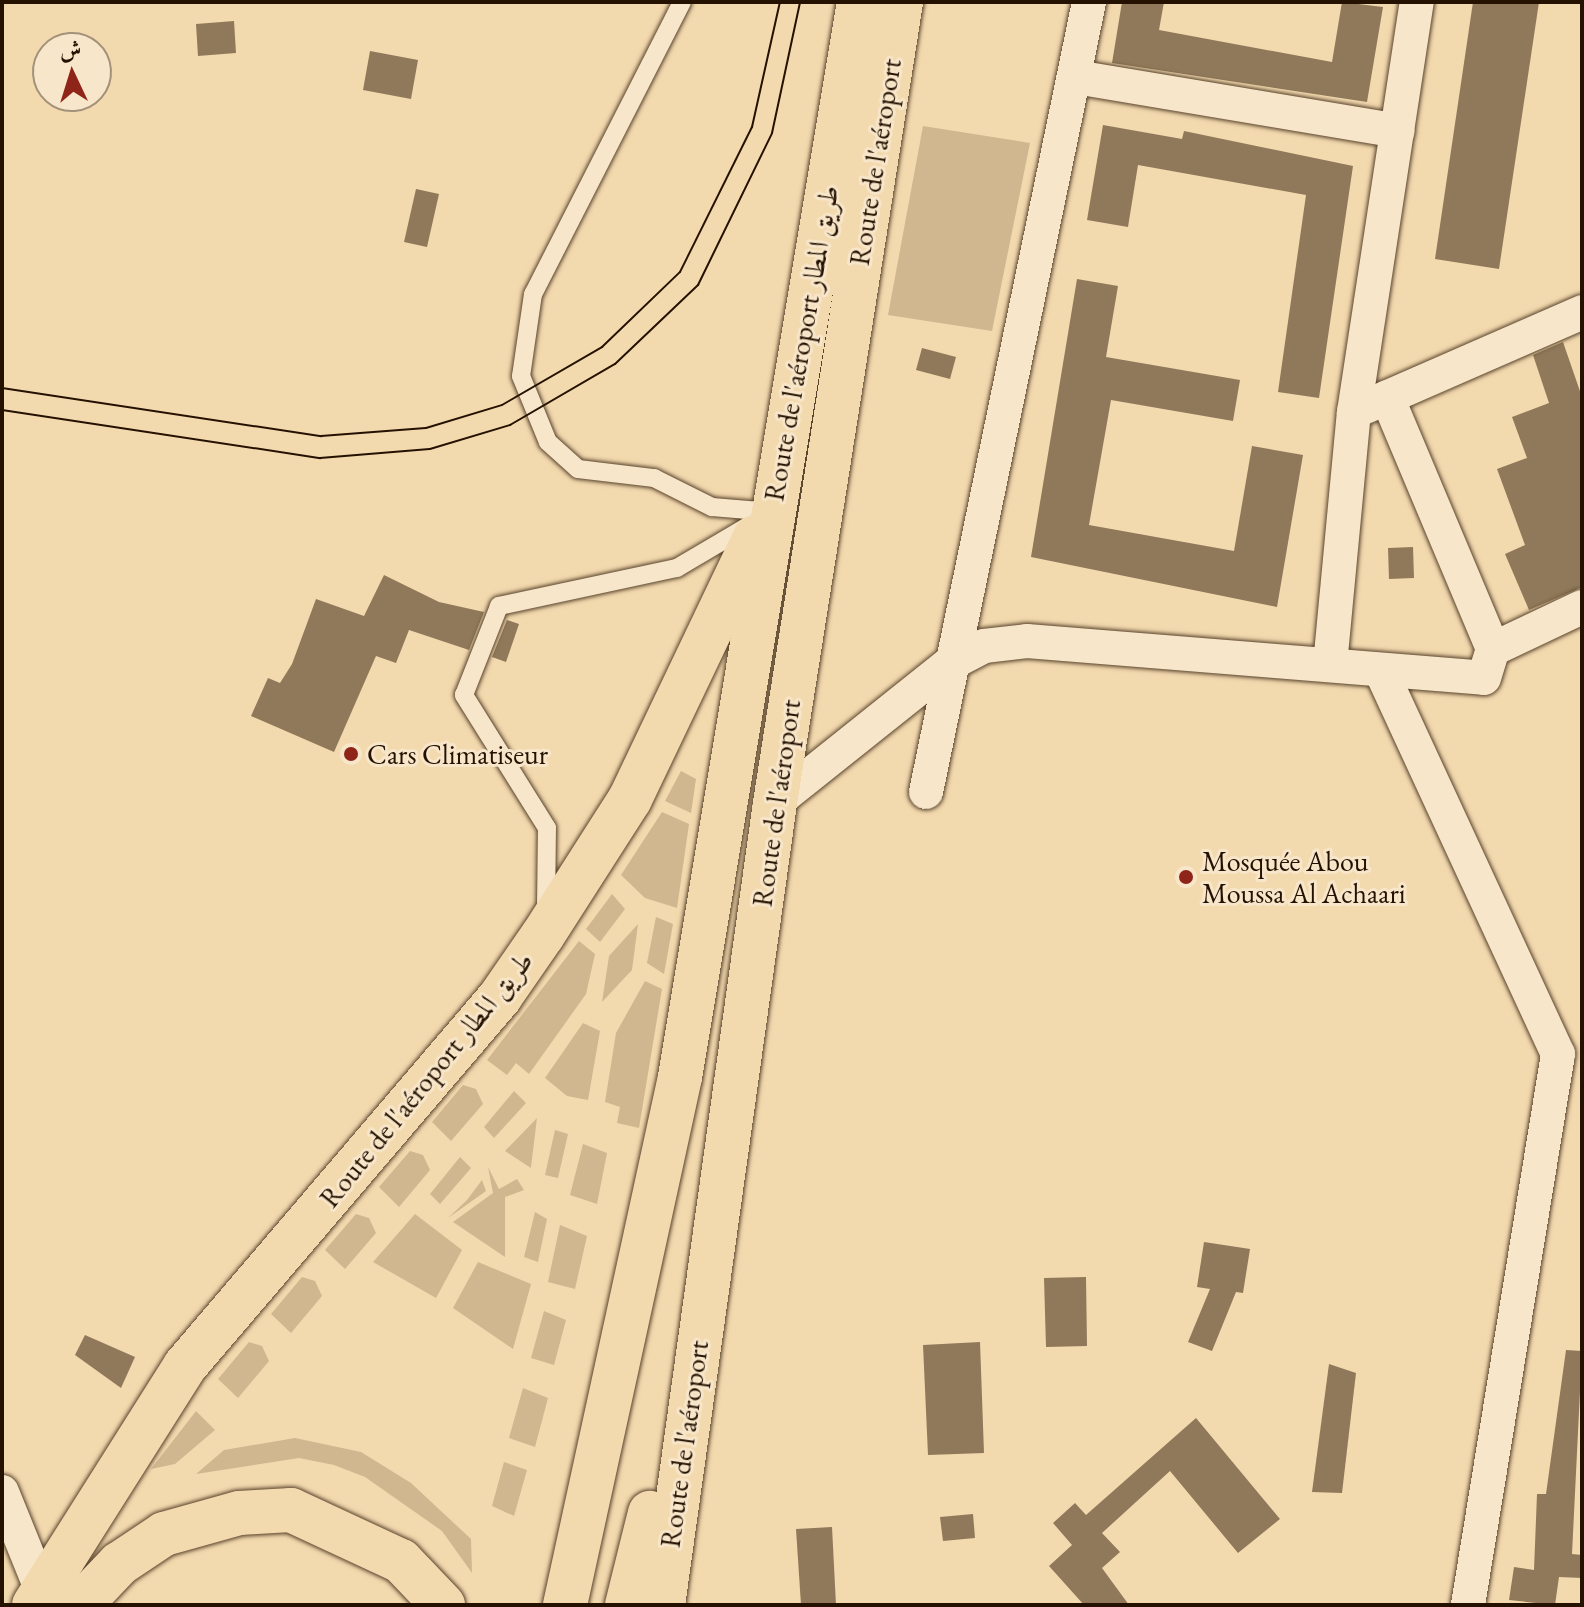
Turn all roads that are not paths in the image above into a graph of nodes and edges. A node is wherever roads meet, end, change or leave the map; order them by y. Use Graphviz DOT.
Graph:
graph roads {
  1 [pos="682,2"];
  2 [pos="859,2"];
  3 [pos="901,2"];
  4 [pos="1089,2"];
  5 [pos="1417,2"];
  6 [pos="1076,77"];
  7 [pos="1397,131"];
  8 [pos="835,144"];
  9 [pos="1582,312"];
  10 [pos="1387,397"];
  11 [pos="1354,412"];
  12 [pos="772,512"];
  13 [pos="1582,607"];
  14 [pos="1493,649"];
  15 [pos="948,665"];
  16 [pos="1330,665"];
  17 [pos="1381,671"];
  18 [pos="926,792"];
  19 [pos="775,803"];
  20 [pos="543,935"];
  21 [pos="1570,1054"];
  22 [pos="707,1269"];
  23 [pos="4,1506"];
  24 [pos="53,1601"];
  25 [pos="443,1605"];
  26 [pos="565,1605"];
  27 [pos="627,1605"];
  28 [pos="663,1605"];
  29 [pos="1468,1605"];
  1 -- 12 [label="lane"];
  2 -- 8 [label="highway, Route de l'aéroport"];
  3 -- 19 [label="highway, Route de l'aéroport"];
  4 -- 6 [label="street"];
  5 -- 7 [label="street"];
  6 -- 7 [label="street"];
  6 -- 15 [label="street"];
  7 -- 11 [label="street"];
  8 -- 12 [label="highway, Route de l'aéroport طريق المطار"];
  9 -- 10 [label="street"];
  10 -- 11 [label="street"];
  10 -- 14 [label="street"];
  11 -- 16 [label="street"];
  12 -- 20 [label="highway, Route de l'aéroport طريق المطار"];
  12 -- 20 [label="lane"];
  12 -- 26 [label="highway"];
  13 -- 14 [label="street"];
  14 -- 17 [label="street"];
  15 -- 16 [label="street"];
  15 -- 18 [label="street"];
  15 -- 19 [label="street"];
  16 -- 17 [label="street"];
  17 -- 21 [label="street"];
  19 -- 22 [label="highway, Route de l'aéroport"];
  20 -- 24 [label="highway, Route de l'aéroport طريق المطار"];
  21 -- 29 [label="street"];
  22 -- 27 [label="highway"];
  22 -- 28 [label="highway, Route de l'aéroport"];
  23 -- 24 [label="street"];
  24 -- 25 [label="highway"];
}
